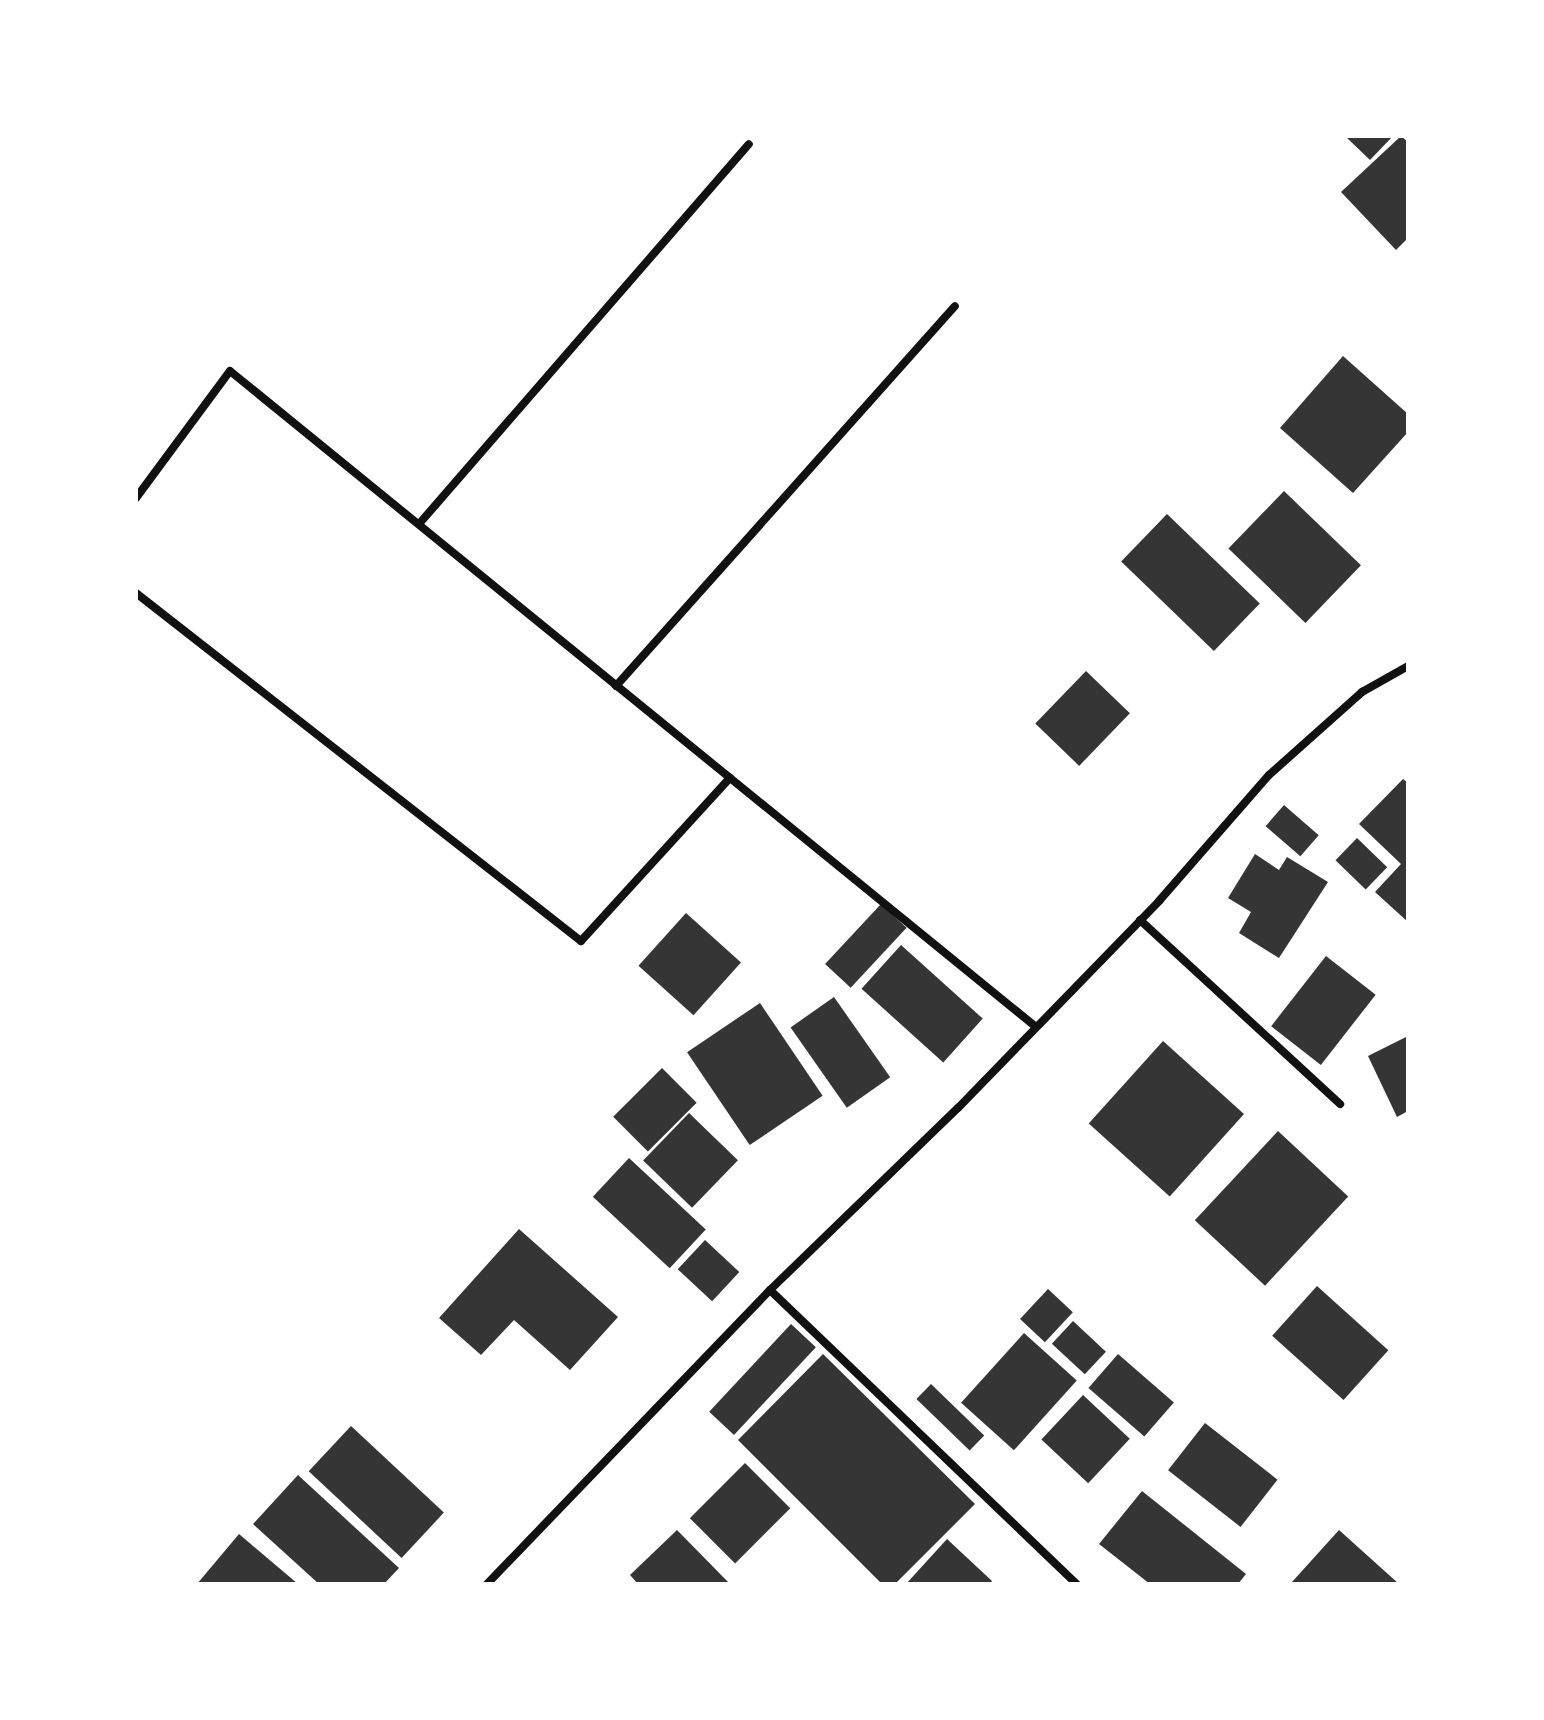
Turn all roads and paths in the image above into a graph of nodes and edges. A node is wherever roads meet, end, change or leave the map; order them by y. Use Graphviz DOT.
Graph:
graph roads {
  1 [pos="749,144"];
  2 [pos="955,306"];
  3 [pos="136,498"];
  4 [pos="419,524"];
  5 [pos="136,593"];
  6 [pos="1408,666"];
  7 [pos="616,686"];
  8 [pos="730,778"];
  9 [pos="1140,920"];
  10 [pos="1036,1027"];
  11 [pos="1340,1104"];
  12 [pos="770,1290"];
  13 [pos="487,1584"];
  14 [pos="1077,1584"];
  1 -- 4 [label="street"];
  2 -- 7 [label="street"];
  3 -- 4 [label="street"];
  4 -- 7 [label="street"];
  5 -- 8 [label="street"];
  6 -- 9 [label="street"];
  7 -- 8 [label="street"];
  8 -- 10 [label="street"];
  9 -- 10 [label="street"];
  9 -- 11 [label="street"];
  10 -- 12 [label="street"];
  12 -- 13 [label="street"];
  12 -- 14 [label="street"];
}
